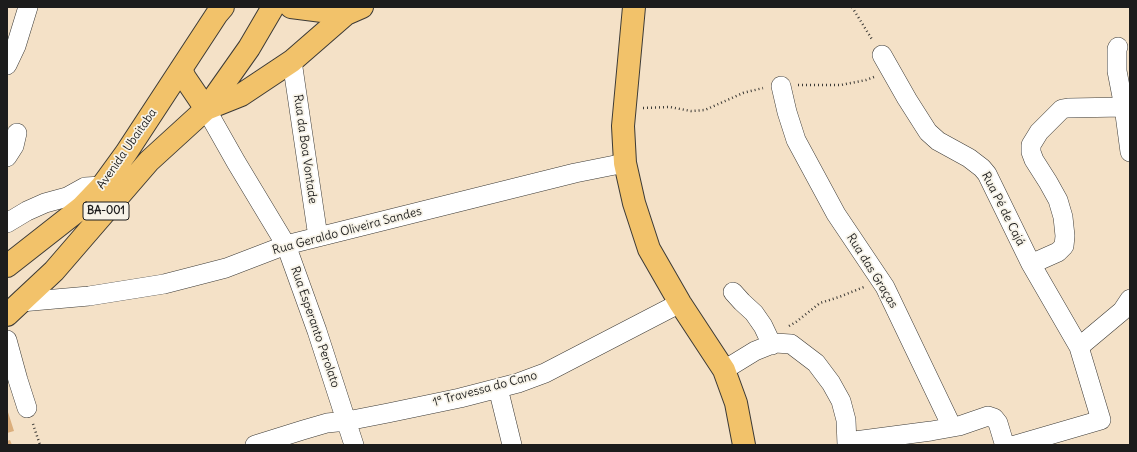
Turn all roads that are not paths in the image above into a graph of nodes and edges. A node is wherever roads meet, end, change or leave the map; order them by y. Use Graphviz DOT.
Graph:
graph roads {
  1 [pos="28,7"];
  2 [pos="223,7"];
  3 [pos="273,7"];
  4 [pos="291,7"];
  5 [pos="634,7"];
  6 [pos="354,11"];
  7 [pos="1118,47"];
  8 [pos="292,61"];
  9 [pos="887,63"];
  10 [pos="7,66"];
  11 [pos="181,68"];
  12 [pos="781,86"];
  13 [pos="1124,107"];
  14 [pos="206,109"];
  15 [pos="17,133"];
  16 [pos="1130,152"];
  17 [pos="7,157"];
  18 [pos="625,163"];
  19 [pos="102,186"];
  20 [pos="7,223"];
  21 [pos="318,237"];
  22 [pos="286,245"];
  23 [pos="1031,264"];
  24 [pos="7,266"];
  25 [pos="733,292"];
  26 [pos="1130,300"];
  27 [pos="680,303"];
  28 [pos="14,309"];
  29 [pos="7,340"];
  30 [pos="772,345"];
  31 [pos="1078,348"];
  32 [pos="724,370"];
  33 [pos="498,388"];
  34 [pos="27,408"];
  35 [pos="347,421"];
  36 [pos="952,427"];
  37 [pos="847,443"];
  38 [pos="255,445"];
  39 [pos="354,445"];
  40 [pos="512,445"];
  41 [pos="744,445"];
  42 [pos="1007,445"];
  43 [pos="1015,445"];
  1 -- 10 [label="street"];
  2 -- 11 [label="main road, Avenida Ubaitaba / BA-001"];
  3 -- 14 [label="main road, Avenida Ubaitaba / BA-001"];
  4 -- 6 [label="main road, Avenida Ubaitaba"];
  5 -- 18 [label="main road"];
  6 -- 8 [label="main road, Avenida Ubaitaba"];
  7 -- 13 [label="street"];
  8 -- 14 [label="main road, Avenida Ubaitaba"];
  8 -- 21 [label="street, Rua da Boa Vontade"];
  9 -- 23 [label="street, Rua Pé de Cajá"];
  11 -- 14 [label="main road"];
  11 -- 19 [label="main road, Avenida Ubaitaba / BA-001"];
  12 -- 36 [label="street, Rua das Graças"];
  13 -- 16 [label="street"];
  13 -- 23 [label="street"];
  14 -- 22 [label="street, Rua Esperanto Perolato"];
  14 -- 28 [label="main road, Avenida Ubaitaba / BA-001"];
  15 -- 17 [label="street"];
  18 -- 21 [label="street, Rua Geraldo Oliveira Sandes"];
  18 -- 27 [label="main road"];
  19 -- 20 [label="street"];
  19 -- 24 [label="main road, Avenida Ubaitaba / BA-001"];
  21 -- 22 [label="street, Rua Geraldo Oliveira Sandes"];
  22 -- 28 [label="street, Rua Geraldo Oliveira Sandes"];
  22 -- 35 [label="street, Rua Esperanto Perolato"];
  23 -- 31 [label="street, Rua Pé de Cajá"];
  25 -- 30 [label="street"];
  26 -- 31 [label="street"];
  27 -- 32 [label="main road"];
  27 -- 33 [label="street, 1ª Travessa do Cano"];
  29 -- 34 [label="street"];
  30 -- 32 [label="street"];
  30 -- 37 [label="street"];
  31 -- 43 [label="street, Rua Pé de Cajá"];
  32 -- 41 [label="main road"];
  33 -- 35 [label="street, 1ª Travessa do Cano"];
  33 -- 40 [label="street"];
  35 -- 38 [label="street, 1ª Travessa do Cano"];
  35 -- 39 [label="street, Rua Esperanto Perolato"];
  36 -- 37 [label="street"];
  36 -- 42 [label="street"];
}
